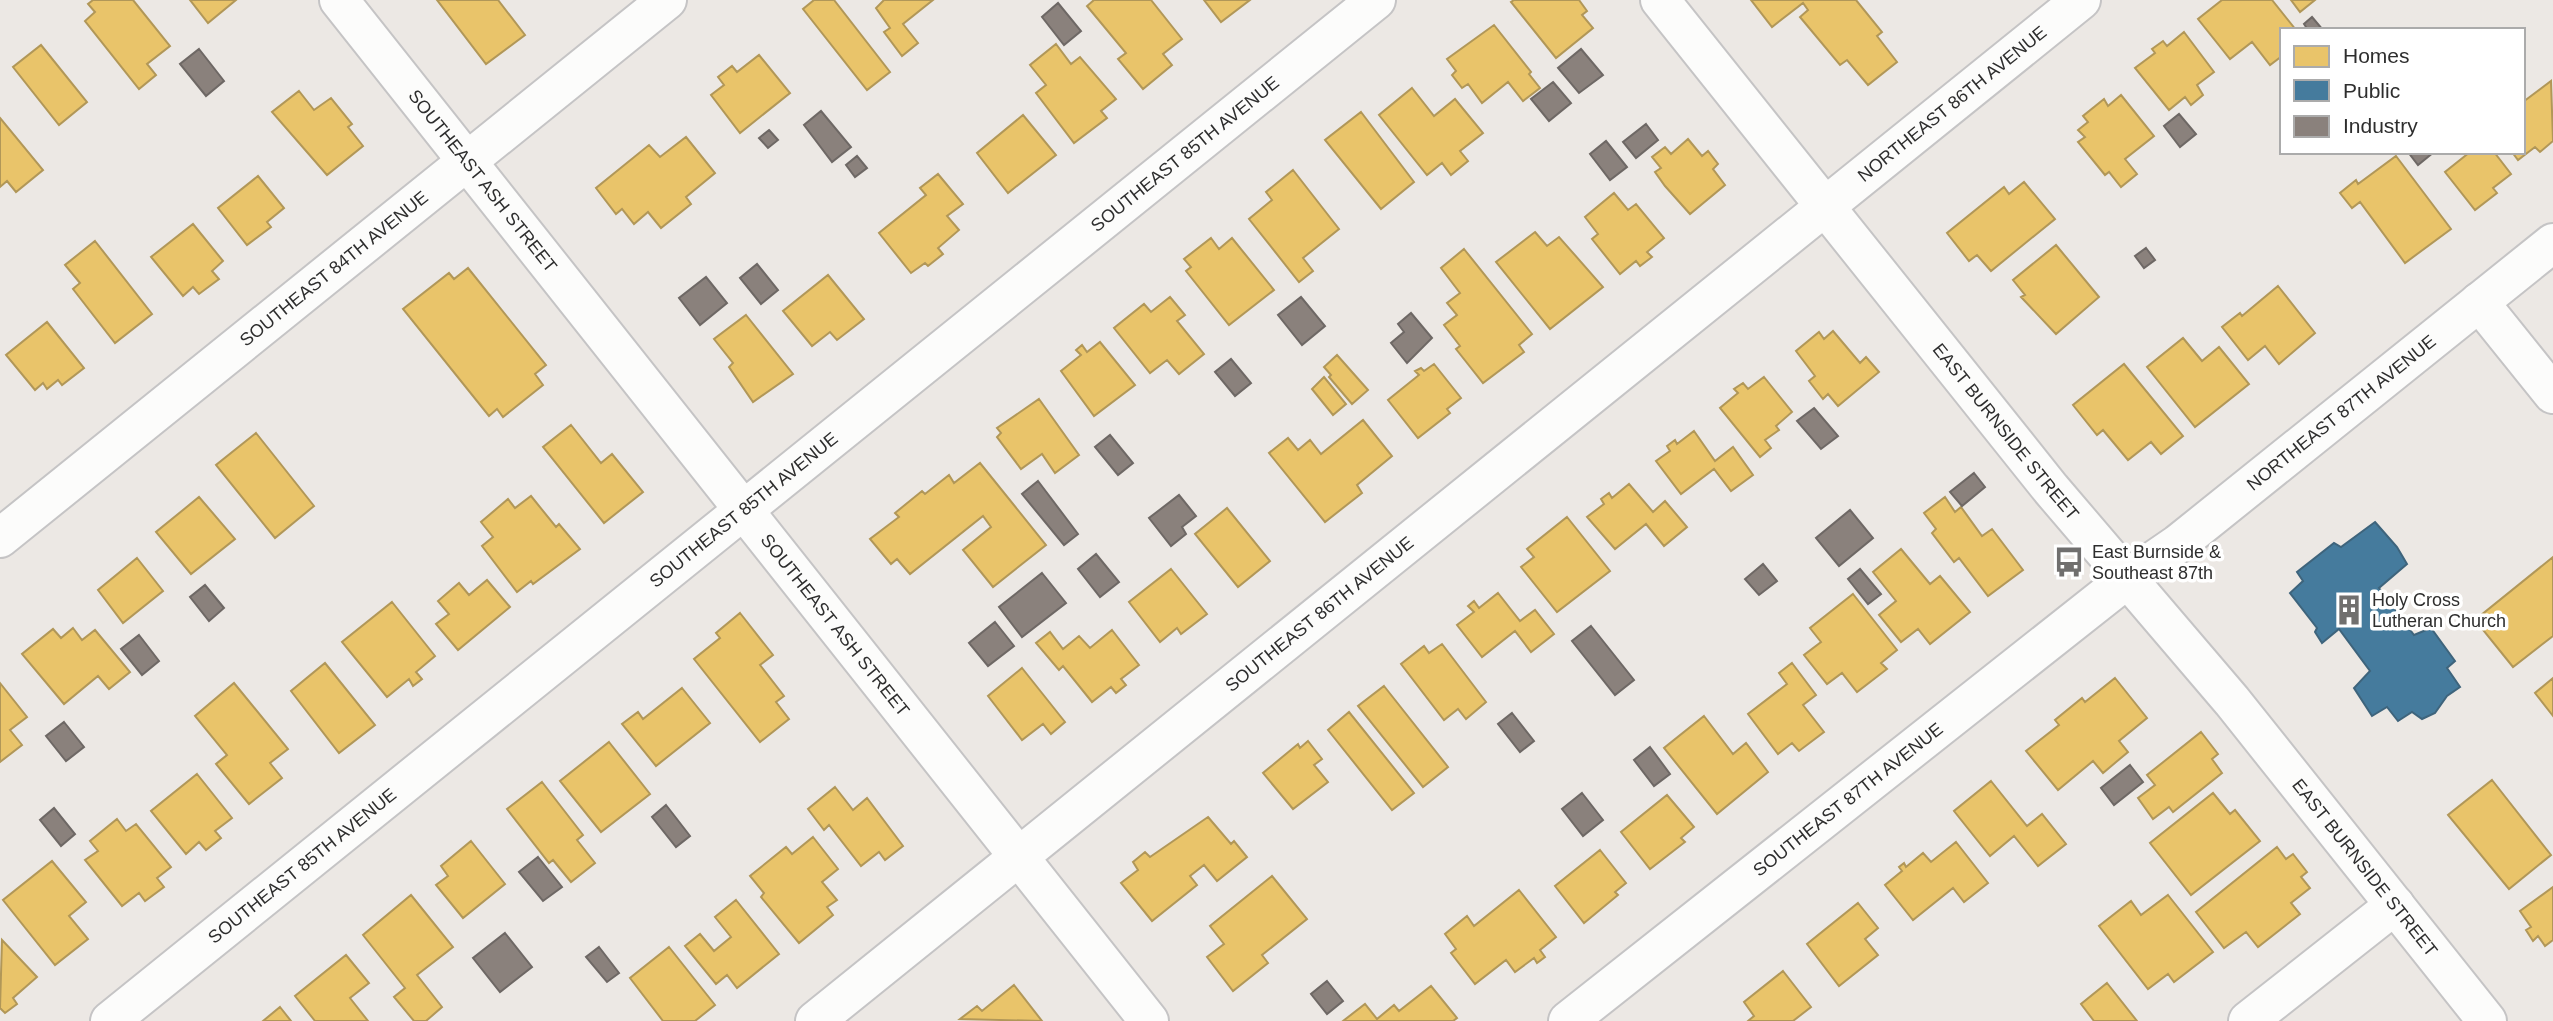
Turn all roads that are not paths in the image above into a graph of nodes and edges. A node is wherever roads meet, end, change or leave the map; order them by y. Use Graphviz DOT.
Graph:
graph roads {
  1 [pos="339,0"];
  2 [pos="667,0"];
  3 [pos="1376,0"];
  4 [pos="1660,0"];
  5 [pos="2081,0"];
  6 [pos="467,161"];
  7 [pos="1825,208"];
  8 [pos="2553,243"];
  9 [pos="2479,302"];
  10 [pos="2553,394"];
  11 [pos="744,510"];
  12 [pos="0,538"];
  13 [pos="2127,579"];
  14 [pos="1019,857"];
  15 [pos="2395,905"];
  16 [pos="110,1021"];
  17 [pos="815,1021"];
  18 [pos="1149,1021"];
  19 [pos="1568,1021"];
  20 [pos="2248,1021"];
  21 [pos="2487,1021"];
  1 -- 6 [label="street, SOUTHEAST ASH STREET"];
  2 -- 6 [label="street, SOUTHEAST 84TH AVENUE"];
  3 -- 11 [label="street, SOUTHEAST 85TH AVENUE"];
  4 -- 7 [label="street, EAST BURNSIDE STREET"];
  5 -- 7 [label="street, NORTHEAST 86TH AVENUE"];
  6 -- 11 [label="street, SOUTHEAST ASH STREET"];
  6 -- 12 [label="street, SOUTHEAST 84TH AVENUE"];
  7 -- 13 [label="street, EAST BURNSIDE STREET"];
  7 -- 14 [label="street, SOUTHEAST 86TH AVENUE"];
  8 -- 9 [label="street, NORTHEAST 87TH AVENUE"];
  9 -- 10 [label="street"];
  9 -- 13 [label="street, NORTHEAST 87TH AVENUE"];
  11 -- 14 [label="street, SOUTHEAST ASH STREET"];
  11 -- 16 [label="street, SOUTHEAST 85TH AVENUE"];
  13 -- 15 [label="street, EAST BURNSIDE STREET"];
  13 -- 19 [label="street, SOUTHEAST 87TH AVENUE"];
  14 -- 17 [label="street, SOUTHEAST 86TH AVENUE"];
  14 -- 18 [label="street, SOUTHEAST ASH STREET"];
  15 -- 20 [label="street"];
  15 -- 21 [label="street, EAST BURNSIDE STREET"];
}
